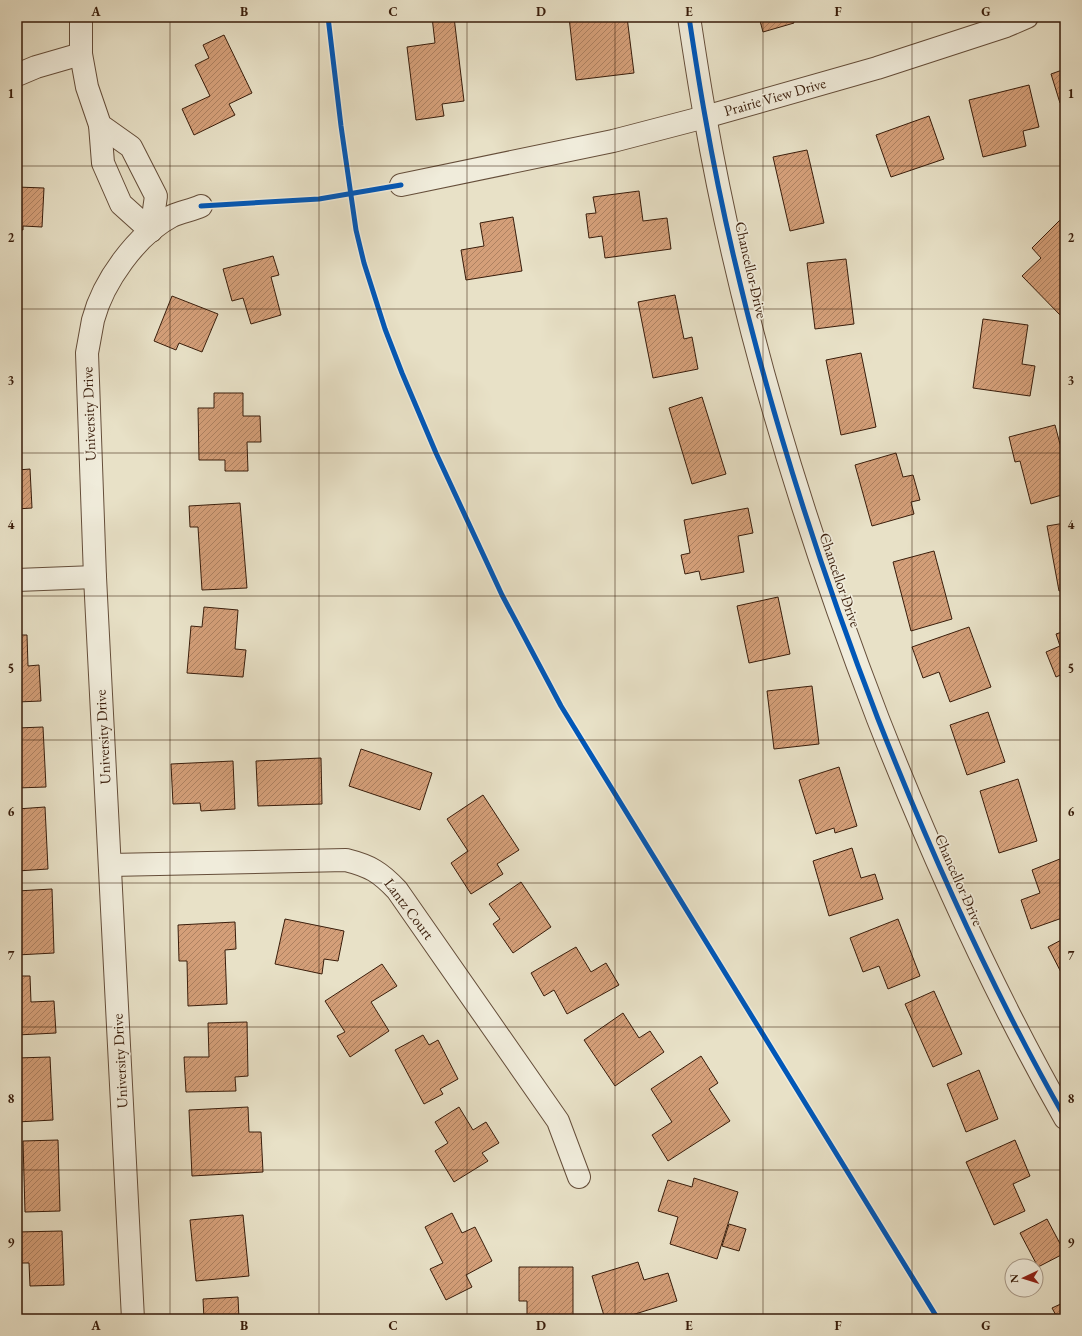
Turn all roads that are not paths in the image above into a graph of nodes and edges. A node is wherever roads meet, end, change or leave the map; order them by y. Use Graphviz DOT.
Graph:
graph roads {
  1 [pos="81,17"];
  2 [pos="689,17"];
  3 [pos="1027,17"];
  4 [pos="82,54"];
  5 [pos="17,75"];
  6 [pos="705,117"];
  7 [pos="100,125"];
  8 [pos="400,185"];
  9 [pos="201,206"];
  10 [pos="151,230"];
  11 [pos="95,577"];
  12 [pos="17,580"];
  13 [pos="110,865"];
  14 [pos="1065,1118"];
  15 [pos="579,1177"];
  16 [pos="132,1319"];
  1 -- 4 [label="street"];
  2 -- 6 [label="street, Chancellor Drive"];
  3 -- 6 [label="street, Prairie View Drive"];
  4 -- 5 [label="street"];
  4 -- 7 [label="street"];
  6 -- 8 [label="street, Prairie View Drive"];
  6 -- 14 [label="street, Chancellor Drive"];
  7 -- 10 [label="street"];
  7 -- 10 [label="street"];
  9 -- 10 [label="street, University Drive"];
  10 -- 11 [label="street, University Drive"];
  11 -- 12 [label="street"];
  11 -- 13 [label="street, University Drive"];
  13 -- 15 [label="street, Lantz Court"];
  13 -- 16 [label="street, University Drive"];
}
